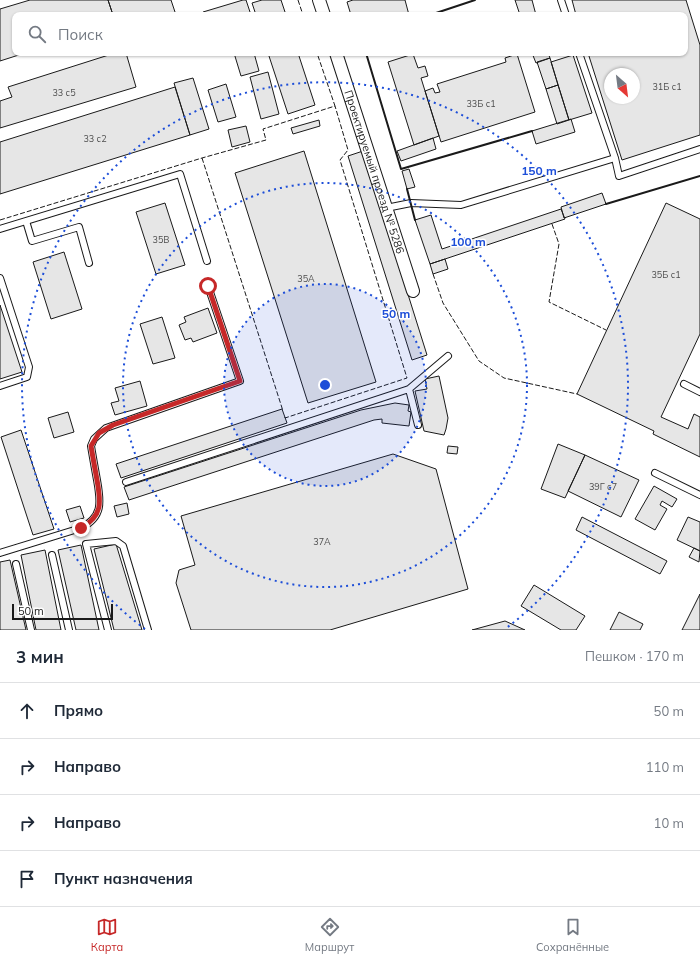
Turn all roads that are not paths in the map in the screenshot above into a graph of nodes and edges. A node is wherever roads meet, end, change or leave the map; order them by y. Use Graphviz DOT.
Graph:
graph roads {
  1 [pos="319,0"];
  2 [pos="561,0"];
  3 [pos="323,12"];
  4 [pos="565,12"];
  5 [pos="337,56"];
  6 [pos="580,56"];
  7 [pos="700,149"];
  8 [pos="615,158"];
  9 [pos="386,208"];
  10 [pos="26,221"];
  11 [pos="0,229"];
  12 [pos="207,261"];
  13 [pos="89,263"];
  14 [pos="0,278"];
  15 [pos="208,286"];
  16 [pos="413,290"];
  17 [pos="448,356"];
  18 [pos="684,384"];
  19 [pos="0,386"];
  20 [pos="409,389"];
  21 [pos="700,392"];
  22 [pos="418,425"];
  23 [pos="655,473"];
  24 [pos="126,482"];
  25 [pos="700,495"];
  26 [pos="0,553"];
  27 [pos="52,555"];
  28 [pos="16,564"];
  29 [pos="31,630"];
  30 [pos="69,630"];
  31 [pos="108,630"];
  32 [pos="148,630"];
  1 -- 3 [label="street"];
  2 -- 4 [label="lane"];
  5 -- 9 [label="street, Проектируемый проезд № 5286"];
  6 -- 8 [label="lane"];
  7 -- 8 [label="lane"];
  8 -- 9 [label="lane"];
  9 -- 16 [label="street, Проектируемый проезд № 5286"];
  10 -- 11 [label="lane"];
  10 -- 12 [label="lane"];
  10 -- 13 [label="lane"];
  14 -- 19 [label="lane"];
  15 -- 26 [label="lane"];
  17 -- 20 [label="lane"];
  18 -- 21 [label="lane"];
  20 -- 22 [label="lane"];
  20 -- 24 [label="lane"];
  23 -- 25 [label="lane"];
  27 -- 30 [label="lane"];
  28 -- 29 [label="lane"];
  31 -- 32 [label="lane"];
}
